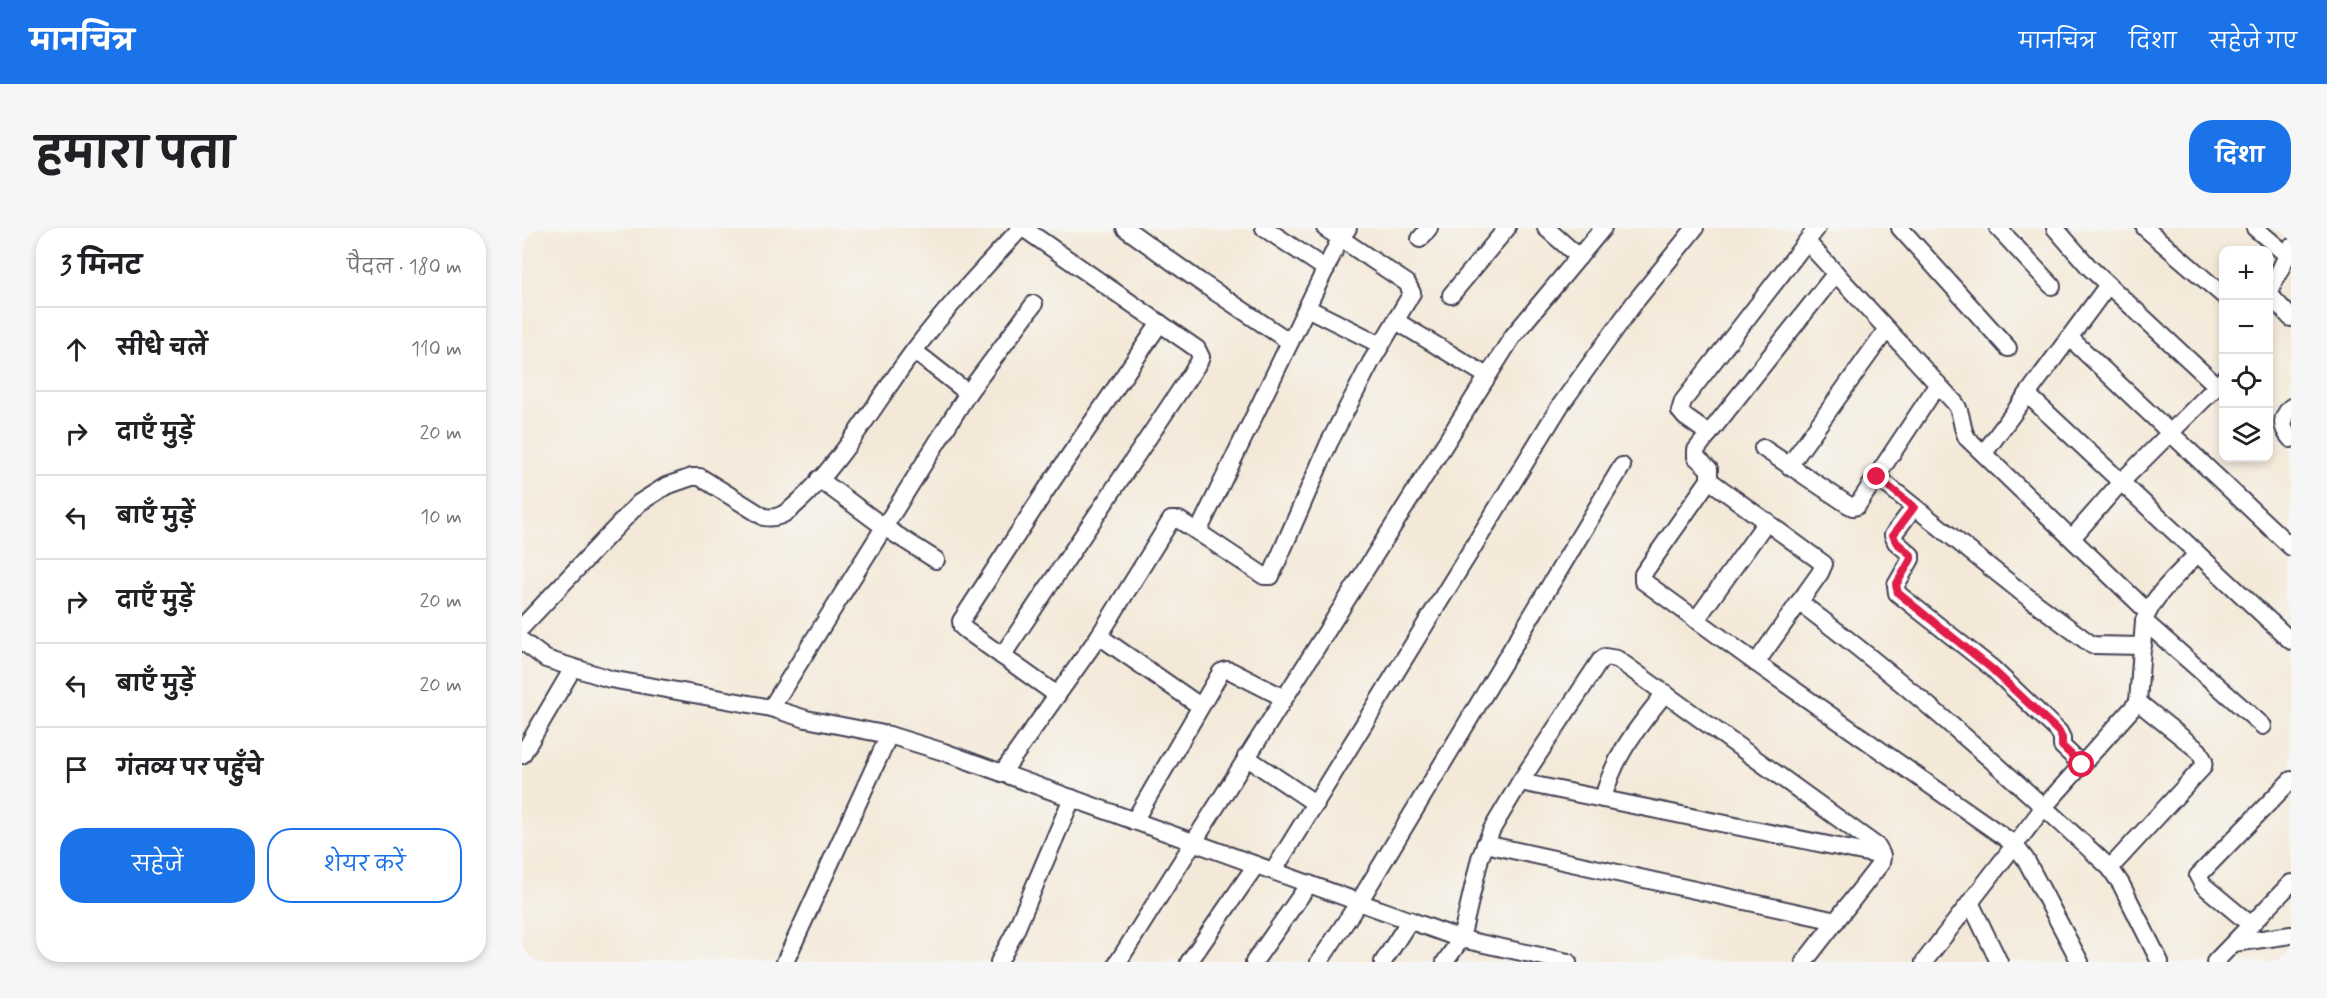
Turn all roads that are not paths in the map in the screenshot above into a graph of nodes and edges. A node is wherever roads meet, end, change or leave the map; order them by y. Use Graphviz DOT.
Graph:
graph roads {
  1 [pos="1022,228"];
  2 [pos="1125,228"];
  3 [pos="1264,228"];
  4 [pos="1325,228"];
  5 [pos="1507,228"];
  6 [pos="1546,228"];
  7 [pos="1603,228"];
  8 [pos="1695,228"];
  9 [pos="1817,228"];
  10 [pos="1900,228"];
  11 [pos="1998,228"];
  12 [pos="2055,228"];
  13 [pos="2145,228"];
  14 [pos="2255,228"];
  15 [pos="1344,233"];
  16 [pos="1807,242"];
  17 [pos="2289,251"];
  18 [pos="1579,256"];
  19 [pos="1326,269"];
  20 [pos="1836,273"];
  21 [pos="2108,285"];
  22 [pos="2273,285"];
  23 [pos="2052,286"];
  24 [pos="2219,293"];
  25 [pos="1451,295"];
  26 [pos="2273,298"];
  27 [pos="1034,304"];
  28 [pos="1307,308"];
  29 [pos="2291,318"];
  30 [pos="1396,321"];
  31 [pos="1160,323"];
  32 [pos="1887,329"];
  33 [pos="2070,338"];
  34 [pos="1290,342"];
  35 [pos="1382,345"];
  36 [pos="2007,348"];
  37 [pos="914,351"];
  38 [pos="1487,376"];
  39 [pos="2219,381"];
  40 [pos="2219,383"];
  41 [pos="1938,384"];
  42 [pos="968,393"];
  43 [pos="2028,395"];
  44 [pos="2291,407"];
  45 [pos="2169,432"];
  46 [pos="1709,434"];
  47 [pos="2291,439"];
  48 [pos="1763,448"];
  49 [pos="1984,453"];
  50 [pos="1622,466"];
  51 [pos="1789,466"];
  52 [pos="1877,477"];
  53 [pos="819,479"];
  54 [pos="1709,480"];
  55 [pos="2121,482"];
  56 [pos="1914,507"];
  57 [pos="1767,521"];
  58 [pos="884,527"];
  59 [pos="1198,532"];
  60 [pos="2072,538"];
  61 [pos="2291,547"];
  62 [pos="2197,554"];
  63 [pos="936,560"];
  64 [pos="1799,602"];
  65 [pos="2146,616"];
  66 [pos="1696,620"];
  67 [pos="522,627"];
  68 [pos="1099,636"];
  69 [pos="522,641"];
  70 [pos="2291,641"];
  71 [pos="2143,646"];
  72 [pos="1002,656"];
  73 [pos="1756,663"];
  74 [pos="573,668"];
  75 [pos="1665,693"];
  76 [pos="1057,695"];
  77 [pos="1284,698"];
  78 [pos="2138,702"];
  79 [pos="1200,706"];
  80 [pos="771,708"];
  81 [pos="2263,726"];
  82 [pos="889,735"];
  83 [pos="522,755"];
  84 [pos="1246,757"];
  85 [pos="2082,765"];
  86 [pos="1002,773"];
  87 [pos="2291,780"];
  88 [pos="1520,782"];
  89 [pos="1072,798"];
  90 [pos="1604,799"];
  91 [pos="1316,804"];
  92 [pos="2044,807"];
  93 [pos="1134,821"];
  94 [pos="1193,842"];
  95 [pos="1485,844"];
  96 [pos="2014,844"];
  97 [pos="1882,856"];
  98 [pos="1256,865"];
  99 [pos="2110,868"];
  100 [pos="1274,870"];
  101 [pos="2291,883"];
  102 [pos="1309,884"];
  103 [pos="1359,902"];
  104 [pos="1970,902"];
  105 [pos="1410,920"];
  106 [pos="1836,921"];
  107 [pos="2250,925"];
  108 [pos="2291,935"];
  109 [pos="1461,939"];
  110 [pos="2234,942"];
  111 [pos="1510,956"];
  112 [pos="785,962"];
  113 [pos="999,962"];
  114 [pos="1118,962"];
  115 [pos="1189,962"];
  116 [pos="1254,962"];
  117 [pos="1319,962"];
  118 [pos="1383,962"];
  119 [pos="1445,962"];
  120 [pos="1568,962"];
  121 [pos="1804,962"];
  122 [pos="1924,962"];
  123 [pos="1999,962"];
  124 [pos="2080,962"];
  125 [pos="2160,962"];
  126 [pos="2216,962"];
  1 -- 31 [label="street"];
  1 -- 37 [label="street"];
  2 -- 34 [label="street"];
  3 -- 19 [label="street"];
  4 -- 15 [label="street"];
  5 -- 25 [label="street"];
  6 -- 18 [label="street"];
  7 -- 18 [label="street"];
  8 -- 91 [label="street"];
  9 -- 16 [label="street"];
  10 -- 36 [label="street"];
  11 -- 23 [label="street"];
  12 -- 21 [label="street"];
  13 -- 24 [label="street"];
  14 -- 17 [label="street"];
  15 -- 19 [label="street"];
  15 -- 30 [label="street"];
  16 -- 20 [label="street"];
  16 -- 46 [label="street"];
  17 -- 22 [label="street"];
  18 -- 38 [label="street"];
  19 -- 28 [label="street"];
  20 -- 32 [label="street"];
  20 -- 46 [label="street"];
  21 -- 33 [label="street"];
  21 -- 39 [label="street"];
  26 -- 29 [label="street"];
  27 -- 42 [label="street"];
  28 -- 34 [label="street"];
  28 -- 35 [label="street"];
  30 -- 35 [label="street"];
  30 -- 38 [label="street"];
  31 -- 72 [label="street"];
  31 -- 72 [label="street"];
  32 -- 41 [label="street"];
  32 -- 51 [label="street"];
  33 -- 43 [label="street"];
  33 -- 45 [label="street"];
  34 -- 59 [label="street"];
  35 -- 59 [label="street"];
  37 -- 42 [label="street"];
  37 -- 53 [label="street"];
  38 -- 77 [label="street"];
  40 -- 45 [label="street"];
  41 -- 49 [label="street"];
  41 -- 52 [label="street"];
  42 -- 58 [label="street"];
  43 -- 49 [label="street"];
  43 -- 55 [label="street"];
  44 -- 47 [label="street"];
  45 -- 55 [label="street"];
  45 -- 61 [label="street"];
  46 -- 54 [label="street"];
  48 -- 51 [label="street"];
  49 -- 60 [label="street"];
  50 -- 103 [label="street"];
  51 -- 52 [label="street"];
  52 -- 56 [label="street"];
  53 -- 58 [label="street"];
  53 -- 67 [label="street"];
  54 -- 57 [label="street"];
  54 -- 66 [label="street"];
  55 -- 60 [label="street"];
  55 -- 62 [label="street"];
  56 -- 71 [label="street"];
  56 -- 85 [label="street"];
  57 -- 64 [label="street"];
  57 -- 66 [label="street"];
  58 -- 63 [label="street"];
  58 -- 80 [label="street"];
  59 -- 68 [label="street"];
  60 -- 65 [label="street"];
  62 -- 65 [label="street"];
  62 -- 70 [label="street"];
  64 -- 73 [label="street"];
  64 -- 92 [label="street"];
  65 -- 71 [label="street"];
  65 -- 81 [label="street"];
  66 -- 73 [label="street"];
  68 -- 76 [label="street"];
  68 -- 79 [label="street"];
  69 -- 74 [label="street"];
  71 -- 78 [label="street"];
  72 -- 76 [label="street"];
  73 -- 96 [label="street"];
  74 -- 80 [label="street"];
  74 -- 83 [label="street"];
  75 -- 88 [label="street"];
  75 -- 90 [label="street"];
  75 -- 97 [label="street"];
  76 -- 86 [label="street"];
  77 -- 79 [label="street"];
  77 -- 84 [label="street"];
  78 -- 85 [label="street"];
  78 -- 99 [label="street"];
  79 -- 93 [label="street"];
  80 -- 82 [label="street"];
  82 -- 86 [label="street"];
  82 -- 112 [label="street"];
  84 -- 91 [label="street"];
  84 -- 94 [label="street"];
  85 -- 92 [label="street"];
  86 -- 89 [label="street"];
  87 -- 107 [label="street"];
  88 -- 90 [label="street"];
  88 -- 95 [label="street"];
  89 -- 93 [label="street"];
  89 -- 113 [label="street"];
  90 -- 97 [label="street"];
  91 -- 100 [label="street"];
  92 -- 96 [label="street"];
  92 -- 99 [label="street"];
  93 -- 94 [label="street"];
  94 -- 98 [label="street"];
  94 -- 114 [label="street"];
  95 -- 106 [label="street"];
  95 -- 109 [label="street"];
  96 -- 104 [label="street"];
  96 -- 124 [label="street"];
  97 -- 106 [label="street"];
  98 -- 100 [label="street"];
  98 -- 115 [label="street"];
  99 -- 125 [label="street"];
  100 -- 102 [label="street"];
  101 -- 107 [label="street"];
  102 -- 103 [label="street"];
  102 -- 116 [label="street"];
  103 -- 105 [label="street"];
  103 -- 117 [label="street"];
  104 -- 122 [label="street"];
  104 -- 123 [label="street"];
  105 -- 109 [label="street"];
  105 -- 118 [label="street"];
  106 -- 121 [label="street"];
  107 -- 110 [label="street"];
  108 -- 110 [label="street"];
  109 -- 111 [label="street"];
  109 -- 119 [label="street"];
  110 -- 126 [label="street"];
  111 -- 120 [label="street"];
}
